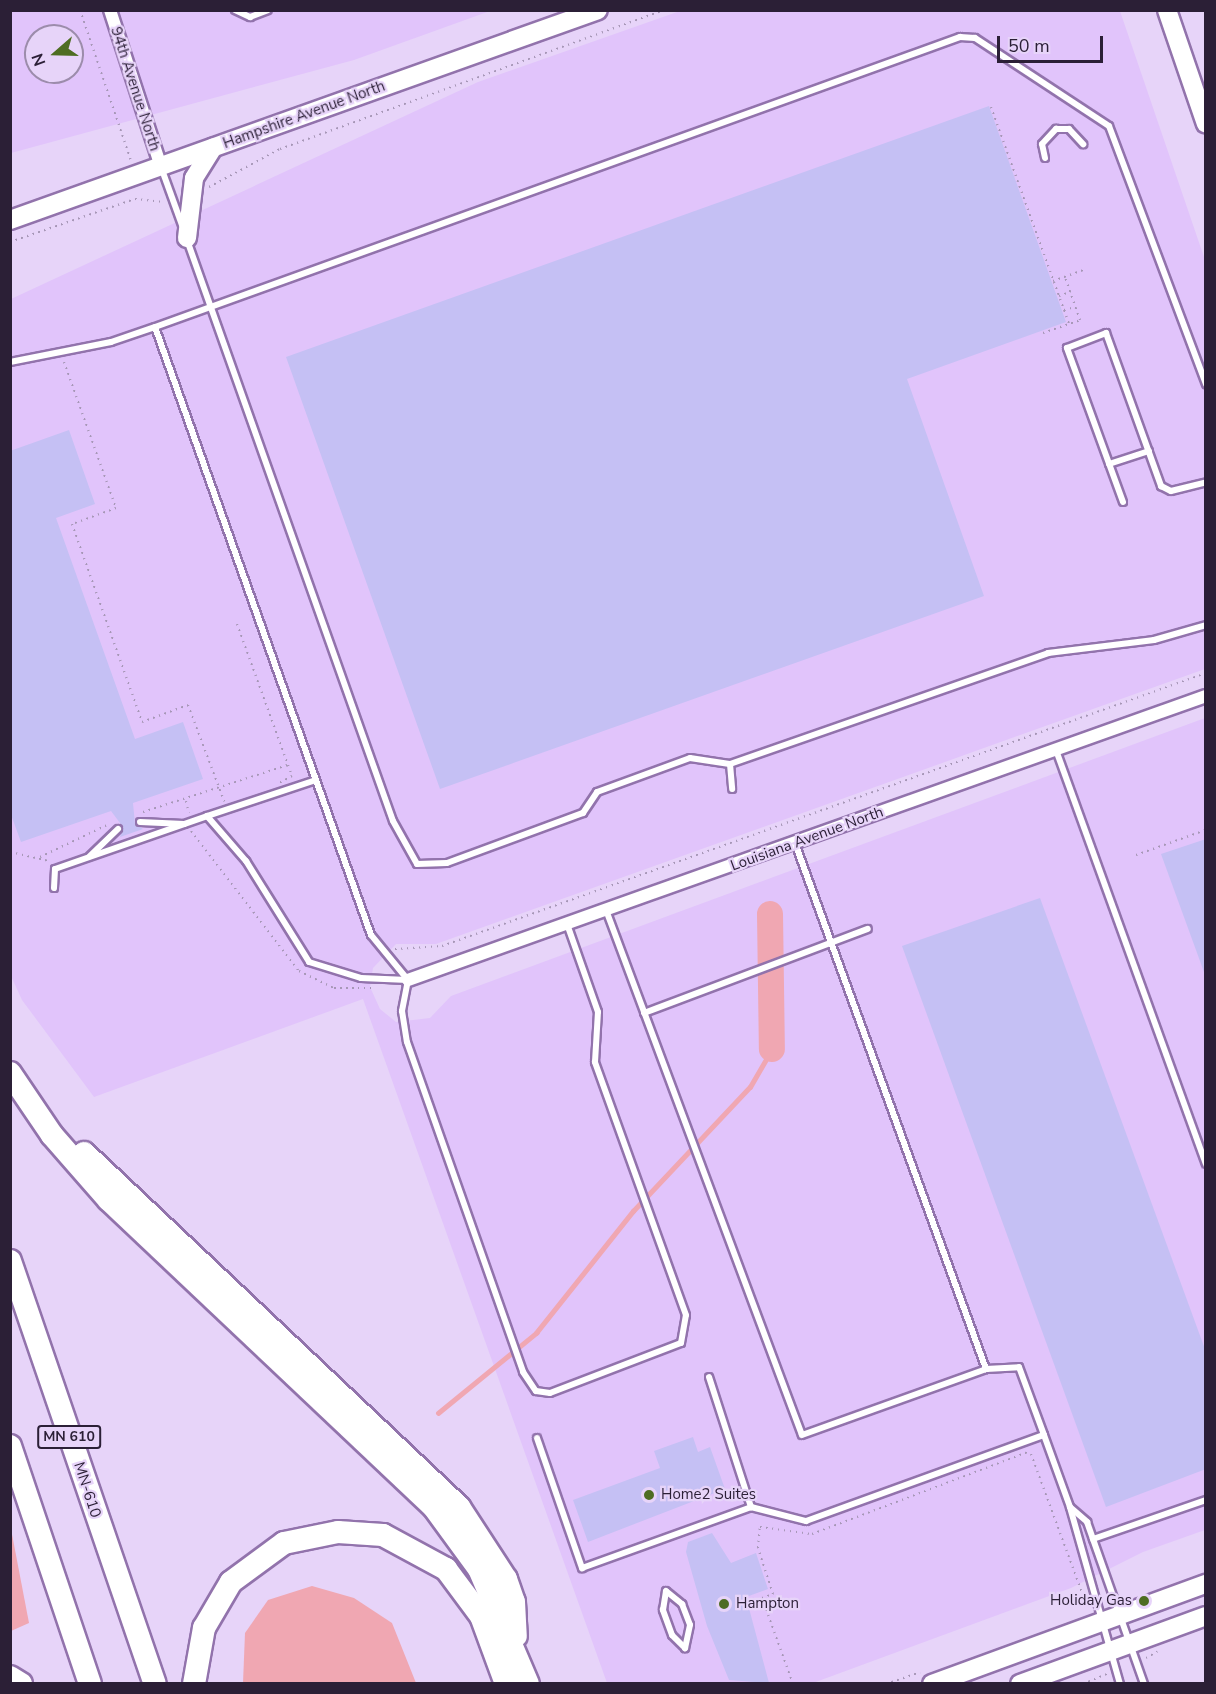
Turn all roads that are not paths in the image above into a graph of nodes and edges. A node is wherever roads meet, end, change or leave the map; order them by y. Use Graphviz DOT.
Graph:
graph roads {
  1 [pos="110,10"];
  2 [pos="235,10"];
  3 [pos="268,10"];
  4 [pos="598,10"];
  5 [pos="1167,10"];
  6 [pos="1206,123"];
  7 [pos="1083,144"];
  8 [pos="213,147"];
  9 [pos="1045,158"];
  10 [pos="160,167"];
  11 [pos="10,220"];
  12 [pos="187,238"];
  13 [pos="212,307"];
  14 [pos="154,327"];
  15 [pos="10,362"];
  16 [pos="1206,384"];
  17 [pos="1149,451"];
  18 [pos="1109,464"];
  19 [pos="1206,482"];
  20 [pos="1123,502"];
  21 [pos="1206,625"];
  22 [pos="1206,696"];
  23 [pos="1056,750"];
  24 [pos="730,764"];
  25 [pos="315,780"];
  26 [pos="732,789"];
  27 [pos="207,816"];
  28 [pos="140,822"];
  29 [pos="187,823"];
  30 [pos="118,829"];
  31 [pos="795,843"];
  32 [pos="88,858"];
  33 [pos="54,888"];
  34 [pos="606,910"];
  35 [pos="567,924"];
  36 [pos="868,929"];
  37 [pos="832,943"];
  38 [pos="408,980"];
  39 [pos="644,1013"];
  40 [pos="15,1079"];
  41 [pos="1206,1164"];
  42 [pos="10,1262"];
  43 [pos="986,1369"];
  44 [pos="709,1377"];
  45 [pos="1044,1436"];
  46 [pos="537,1438"];
  47 [pos="10,1446"];
  48 [pos="1206,1500"];
  49 [pos="1070,1506"];
  50 [pos="751,1507"];
  51 [pos="1093,1539"];
  52 [pos="1206,1584"];
  53 [pos="1120,1616"];
  54 [pos="1206,1616"];
  55 [pos="1102,1622"];
  56 [pos="1129,1643"];
  57 [pos="685,1648"];
  58 [pos="1110,1651"];
  59 [pos="10,1679"];
  60 [pos="20,1683"];
  61 [pos="90,1683"];
  62 [pos="154,1683"];
  63 [pos="194,1683"];
  64 [pos="506,1683"];
  65 [pos="528,1683"];
  66 [pos="932,1683"];
  67 [pos="1020,1683"];
  68 [pos="1120,1683"];
  69 [pos="1144,1683"];
  1 -- 10 [label="street, 94th Avenue North"];
  2 -- 3 [label="lane"];
  4 -- 8 [label="street, Hampshire Avenue North"];
  5 -- 6 [label="street"];
  7 -- 9 [label="lane"];
  8 -- 10 [label="street, Hampshire Avenue North"];
  8 -- 12 [label="street"];
  10 -- 11 [label="street, Hampshire Avenue North"];
  10 -- 12 [label="lane"];
  12 -- 13 [label="lane"];
  13 -- 14 [label="lane"];
  13 -- 16 [label="lane"];
  13 -- 24 [label="lane"];
  14 -- 15 [label="lane"];
  14 -- 25 [label="lane"];
  17 -- 18 [label="lane"];
  17 -- 18 [label="lane"];
  17 -- 19 [label="lane"];
  18 -- 20 [label="lane"];
  21 -- 24 [label="lane"];
  22 -- 23 [label="street, Louisiana Avenue North"];
  23 -- 31 [label="street, Louisiana Avenue North"];
  23 -- 41 [label="lane"];
  24 -- 26 [label="lane"];
  25 -- 27 [label="lane"];
  25 -- 38 [label="lane"];
  27 -- 29 [label="lane"];
  27 -- 38 [label="lane"];
  28 -- 29 [label="lane"];
  29 -- 32 [label="lane"];
  30 -- 32 [label="lane"];
  31 -- 34 [label="street, Louisiana Avenue North"];
  31 -- 37 [label="lane"];
  32 -- 33 [label="lane"];
  34 -- 35 [label="street, Louisiana Avenue North"];
  34 -- 39 [label="lane"];
  35 -- 38 [label="street, Louisiana Avenue North"];
  35 -- 38 [label="lane"];
  36 -- 37 [label="lane"];
  37 -- 39 [label="lane"];
  37 -- 43 [label="lane"];
  39 -- 43 [label="lane"];
  40 -- 65 [label="highway"];
  42 -- 62 [label="highway, MN-610 / MN 610"];
  43 -- 45 [label="lane"];
  44 -- 50 [label="lane"];
  45 -- 49 [label="lane"];
  45 -- 50 [label="lane"];
  46 -- 50 [label="lane"];
  47 -- 61 [label="highway"];
  48 -- 51 [label="lane"];
  49 -- 51 [label="lane"];
  49 -- 55 [label="lane"];
  51 -- 53 [label="lane"];
  52 -- 53 [label="street"];
  53 -- 55 [label="street"];
  53 -- 56 [label="lane"];
  54 -- 56 [label="street"];
  55 -- 58 [label="lane"];
  55 -- 66 [label="street"];
  56 -- 58 [label="street"];
  56 -- 69 [label="lane"];
  57 -- 57 [label="lane"];
  58 -- 67 [label="street"];
  58 -- 68 [label="lane"];
  59 -- 60 [label="highway"];
  63 -- 64 [label="highway"];
}
